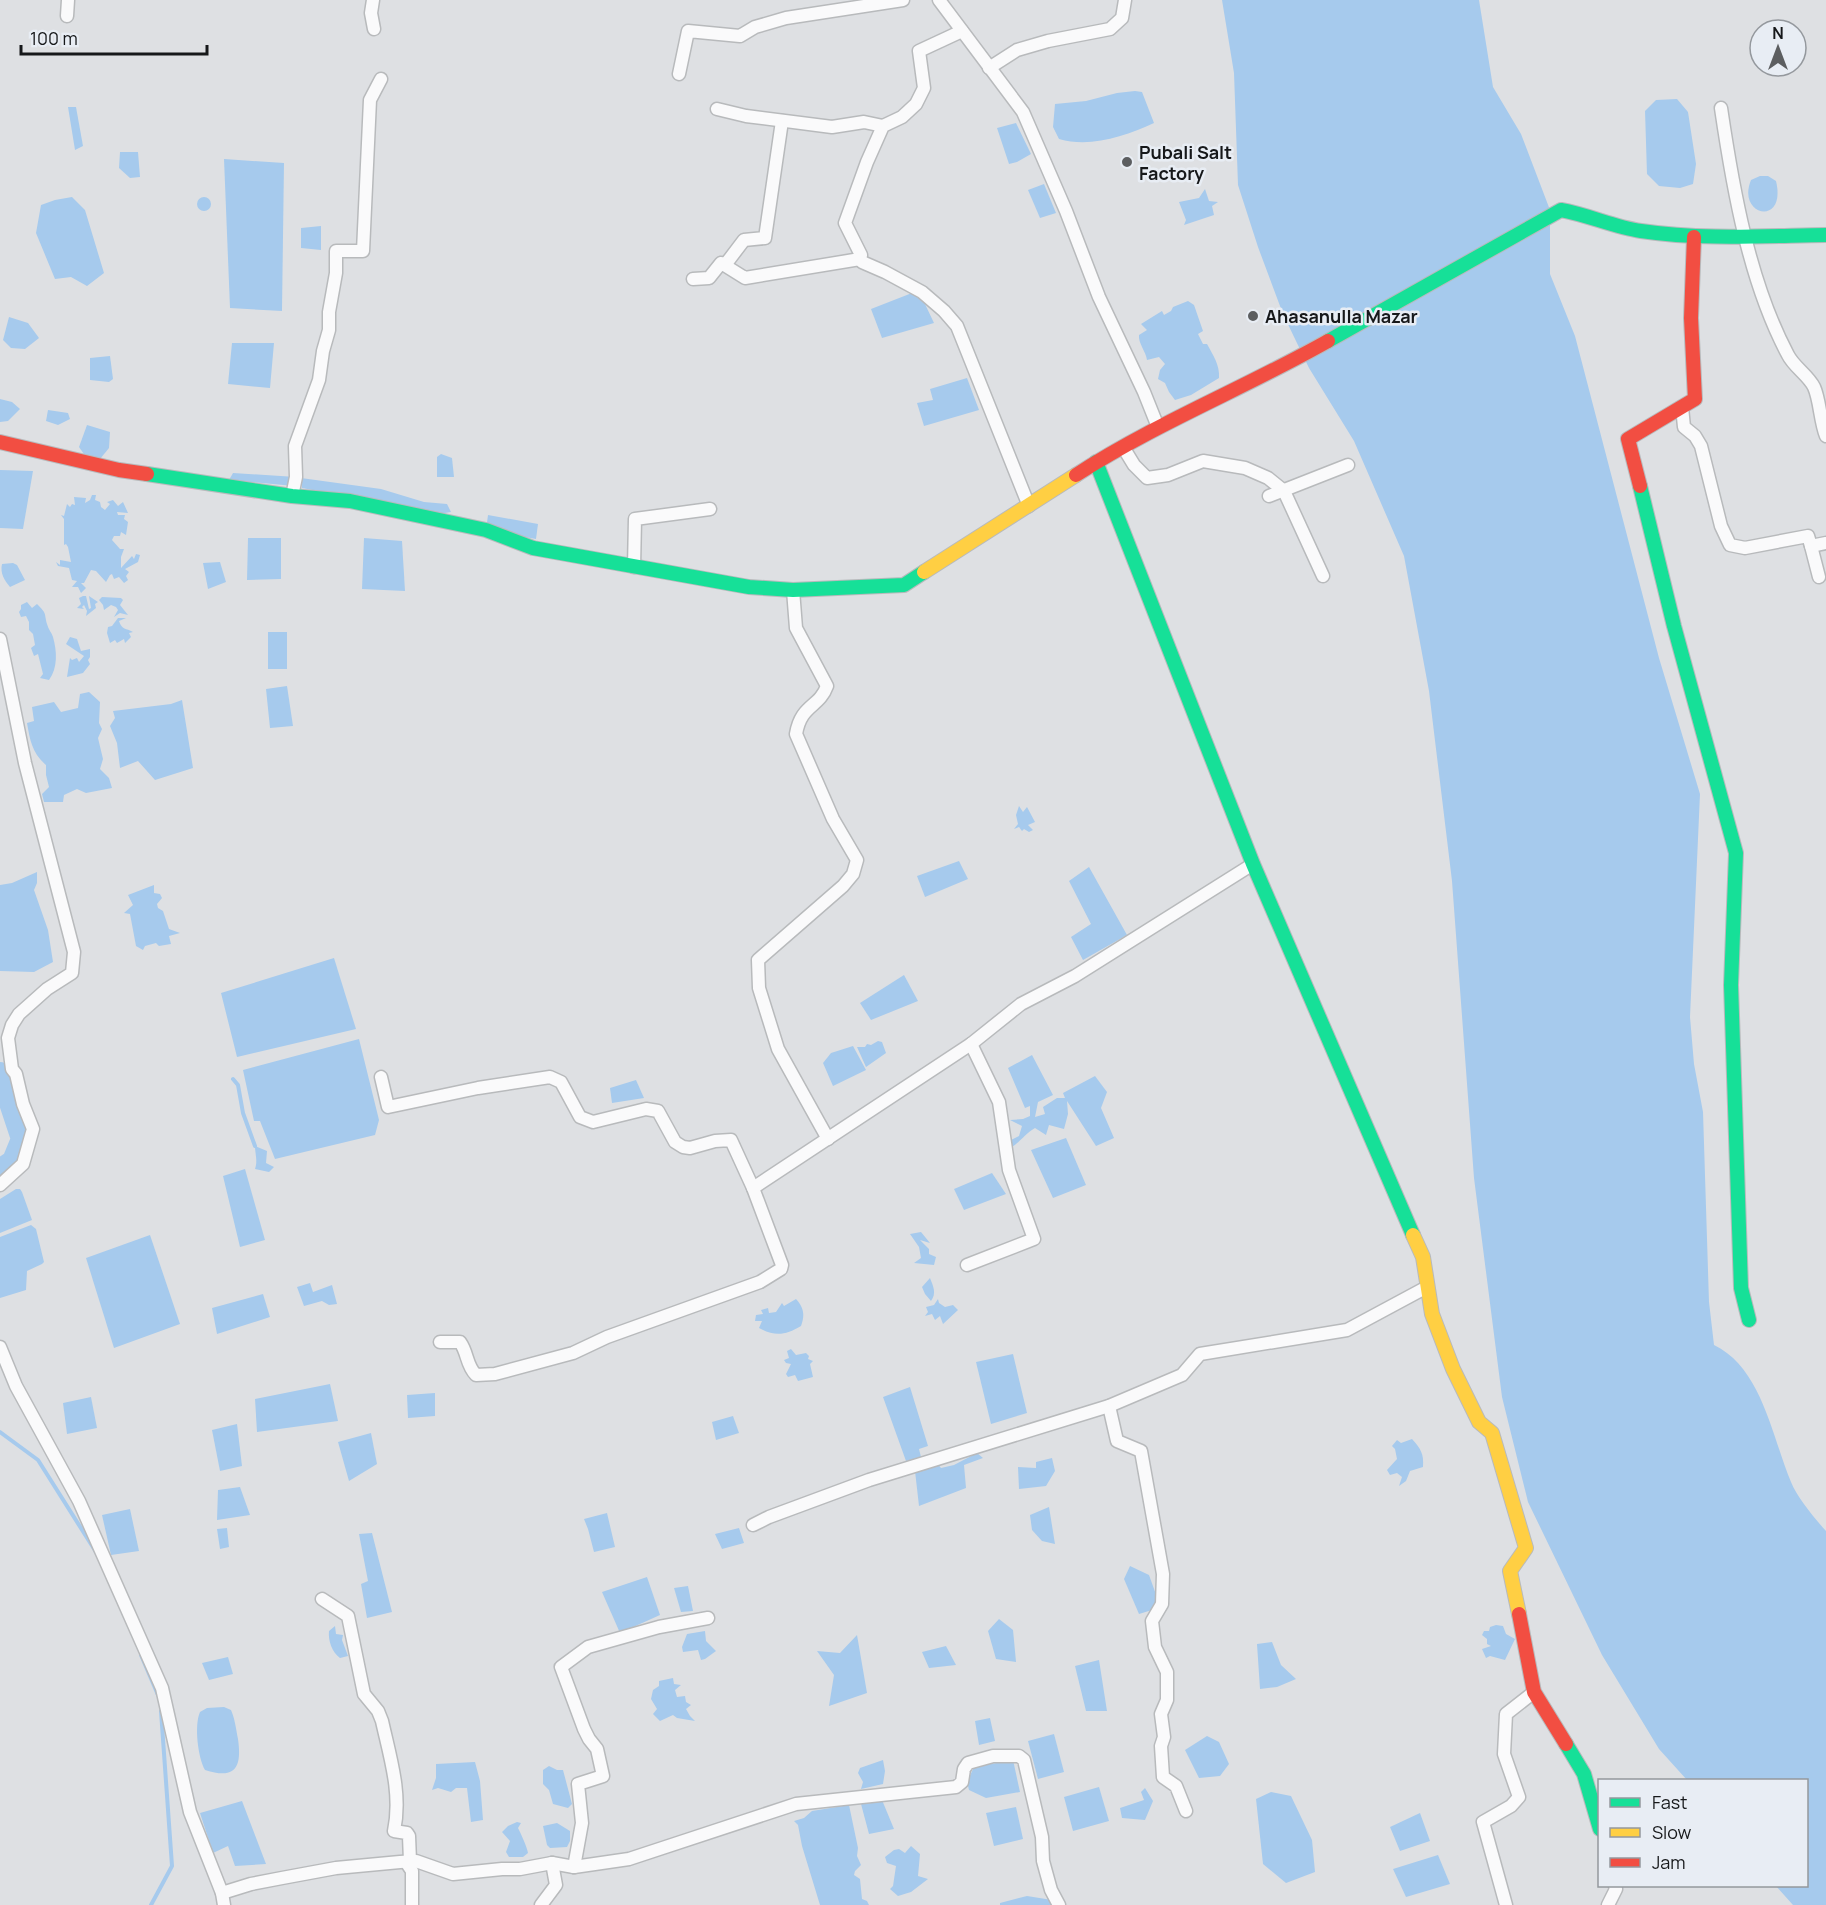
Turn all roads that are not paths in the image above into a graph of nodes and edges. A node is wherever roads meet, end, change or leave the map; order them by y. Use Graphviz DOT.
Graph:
graph roads {
  1 [pos="68,0"];
  2 [pos="373,0"];
  3 [pos="903,0"];
  4 [pos="939,0"];
  5 [pos="1125,0"];
  6 [pos="67,16"];
  7 [pos="374,29"];
  8 [pos="962,31"];
  9 [pos="989,68"];
  10 [pos="679,74"];
  11 [pos="381,78"];
  12 [pos="1721,108"];
  13 [pos="717,109"];
  14 [pos="782,121"];
  15 [pos="883,126"];
  16 [pos="1745,235"];
  17 [pos="1826,235"];
  18 [pos="1694,237"];
  19 [pos="860,259"];
  20 [pos="725,265"];
  21 [pos="693,279"];
  22 [pos="1682,407"];
  23 [pos="1158,427"];
  24 [pos="1826,436"];
  25 [pos="0,442"];
  26 [pos="1123,447"];
  27 [pos="1096,462"];
  28 [pos="1348,465"];
  29 [pos="1284,491"];
  30 [pos="292,496"];
  31 [pos="1269,496"];
  32 [pos="1029,506"];
  33 [pos="710,509"];
  34 [pos="1826,543"];
  35 [pos="1811,546"];
  36 [pos="634,567"];
  37 [pos="1323,576"];
  38 [pos="1819,577"];
  39 [pos="793,590"];
  40 [pos="0,639"];
  41 [pos="1253,864"];
  42 [pos="970,1044"];
  43 [pos="381,1077"];
  44 [pos="828,1139"];
  45 [pos="0,1185"];
  46 [pos="753,1188"];
  47 [pos="967,1265"];
  48 [pos="1427,1287"];
  49 [pos="1749,1320"];
  50 [pos="440,1342"];
  51 [pos="0,1347"];
  52 [pos="1109,1406"];
  53 [pos="753,1525"];
  54 [pos="322,1599"];
  55 [pos="708,1618"];
  56 [pos="1534,1692"];
  57 [pos="1186,1811"];
  58 [pos="1598,1824"];
  59 [pos="408,1861"];
  60 [pos="552,1863"];
  61 [pos="574,1867"];
  62 [pos="1615,1887"];
  63 [pos="223,1899"];
  64 [pos="412,1905"];
  65 [pos="541,1905"];
  66 [pos="1059,1905"];
  67 [pos="1506,1905"];
  68 [pos="1608,1905"];
  1 -- 6 [label="street"];
  2 -- 7 [label="street"];
  3 -- 10 [label="street"];
  4 -- 8 [label="street"];
  5 -- 9 [label="street"];
  8 -- 9 [label="street"];
  8 -- 15 [label="street"];
  9 -- 23 [label="street"];
  11 -- 30 [label="street"];
  12 -- 16 [label="street"];
  13 -- 14 [label="street"];
  14 -- 15 [label="street"];
  14 -- 20 [label="street"];
  15 -- 19 [label="street"];
  16 -- 17 [label="street"];
  16 -- 18 [label="street"];
  16 -- 24 [label="street"];
  18 -- 22 [label="street"];
  18 -- 23 [label="street"];
  19 -- 20 [label="street"];
  19 -- 32 [label="street"];
  20 -- 21 [label="street"];
  22 -- 35 [label="street"];
  22 -- 49 [label="street"];
  23 -- 26 [label="street"];
  25 -- 30 [label="street"];
  26 -- 27 [label="street"];
  26 -- 29 [label="street"];
  27 -- 32 [label="street"];
  27 -- 41 [label="street"];
  28 -- 29 [label="street"];
  29 -- 31 [label="street"];
  29 -- 37 [label="street"];
  30 -- 36 [label="street"];
  32 -- 39 [label="street"];
  33 -- 36 [label="street"];
  34 -- 35 [label="street"];
  35 -- 38 [label="street"];
  36 -- 39 [label="street"];
  39 -- 44 [label="street"];
  40 -- 45 [label="street"];
  41 -- 42 [label="street"];
  41 -- 48 [label="street"];
  42 -- 44 [label="street"];
  42 -- 47 [label="street"];
  43 -- 46 [label="street"];
  44 -- 46 [label="street"];
  46 -- 50 [label="street"];
  48 -- 52 [label="street"];
  48 -- 56 [label="street"];
  51 -- 63 [label="street"];
  52 -- 53 [label="street"];
  52 -- 57 [label="street"];
  54 -- 59 [label="street"];
  55 -- 61 [label="street"];
  56 -- 58 [label="street"];
  56 -- 67 [label="street"];
  59 -- 60 [label="street"];
  59 -- 63 [label="street"];
  59 -- 64 [label="street"];
  60 -- 61 [label="street"];
  60 -- 65 [label="street"];
  61 -- 66 [label="street"];
  62 -- 68 [label="street"];
}
